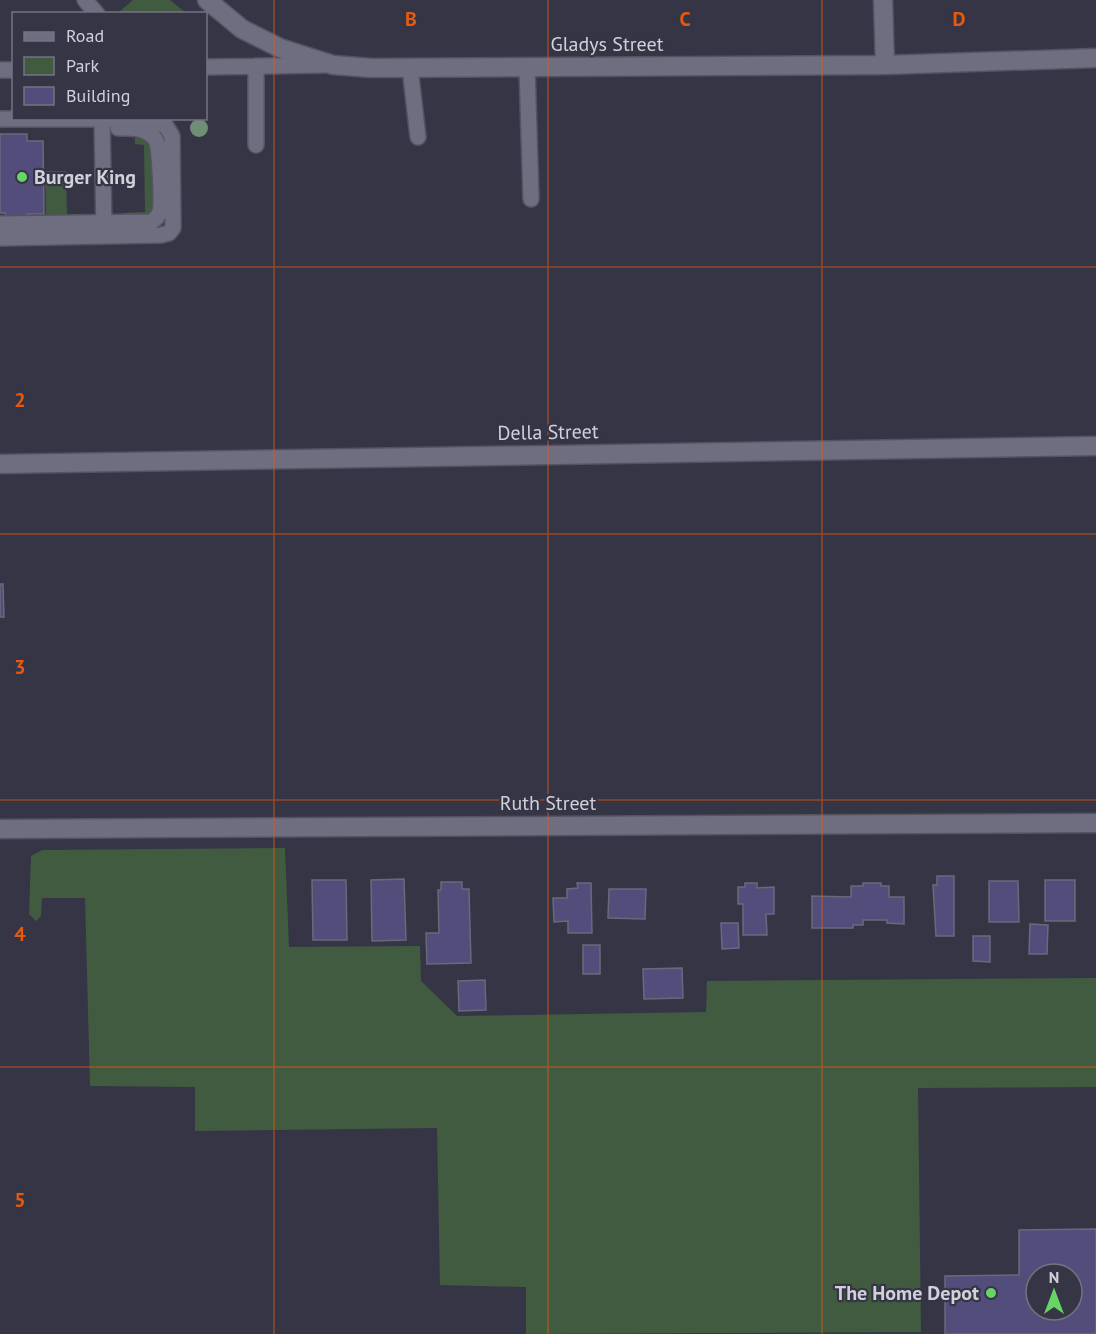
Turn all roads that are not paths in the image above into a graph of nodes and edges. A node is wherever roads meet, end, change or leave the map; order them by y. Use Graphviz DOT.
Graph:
graph roads {
  1 [pos="85,0"];
  2 [pos="207,0"];
  3 [pos="883,0"];
  4 [pos="95,12"];
  5 [pos="1096,58"];
  6 [pos="333,65"];
  7 [pos="885,65"];
  8 [pos="256,66"];
  9 [pos="207,67"];
  10 [pos="527,67"];
  11 [pos="410,68"];
  12 [pos="34,120"];
  13 [pos="131,120"];
  14 [pos="149,120"];
  15 [pos="102,122"];
  16 [pos="0,129"];
  17 [pos="418,136"];
  18 [pos="256,146"];
  19 [pos="531,199"];
  20 [pos="0,224"];
  21 [pos="104,229"];
  22 [pos="0,238"];
  23 [pos="1096,446"];
  24 [pos="0,464"];
  25 [pos="1096,823"];
  26 [pos="0,829"];
  1 -- 4 [label="lane"];
  2 -- 6 [label="street, Gladys Street"];
  3 -- 7 [label="street"];
  5 -- 7 [label="street, Gladys Street"];
  6 -- 8 [label="lane"];
  6 -- 11 [label="street, Gladys Street"];
  7 -- 10 [label="street, Gladys Street"];
  8 -- 9 [label="lane"];
  8 -- 18 [label="lane"];
  10 -- 11 [label="street, Gladys Street"];
  10 -- 19 [label="lane"];
  11 -- 17 [label="lane"];
  12 -- 15 [label="lane"];
  13 -- 15 [label="lane"];
  14 -- 21 [label="lane"];
  15 -- 16 [label="lane"];
  15 -- 21 [label="lane"];
  20 -- 21 [label="lane"];
  21 -- 22 [label="lane"];
  23 -- 24 [label="street, Della Street"];
  25 -- 26 [label="street, Ruth Street"];
}
